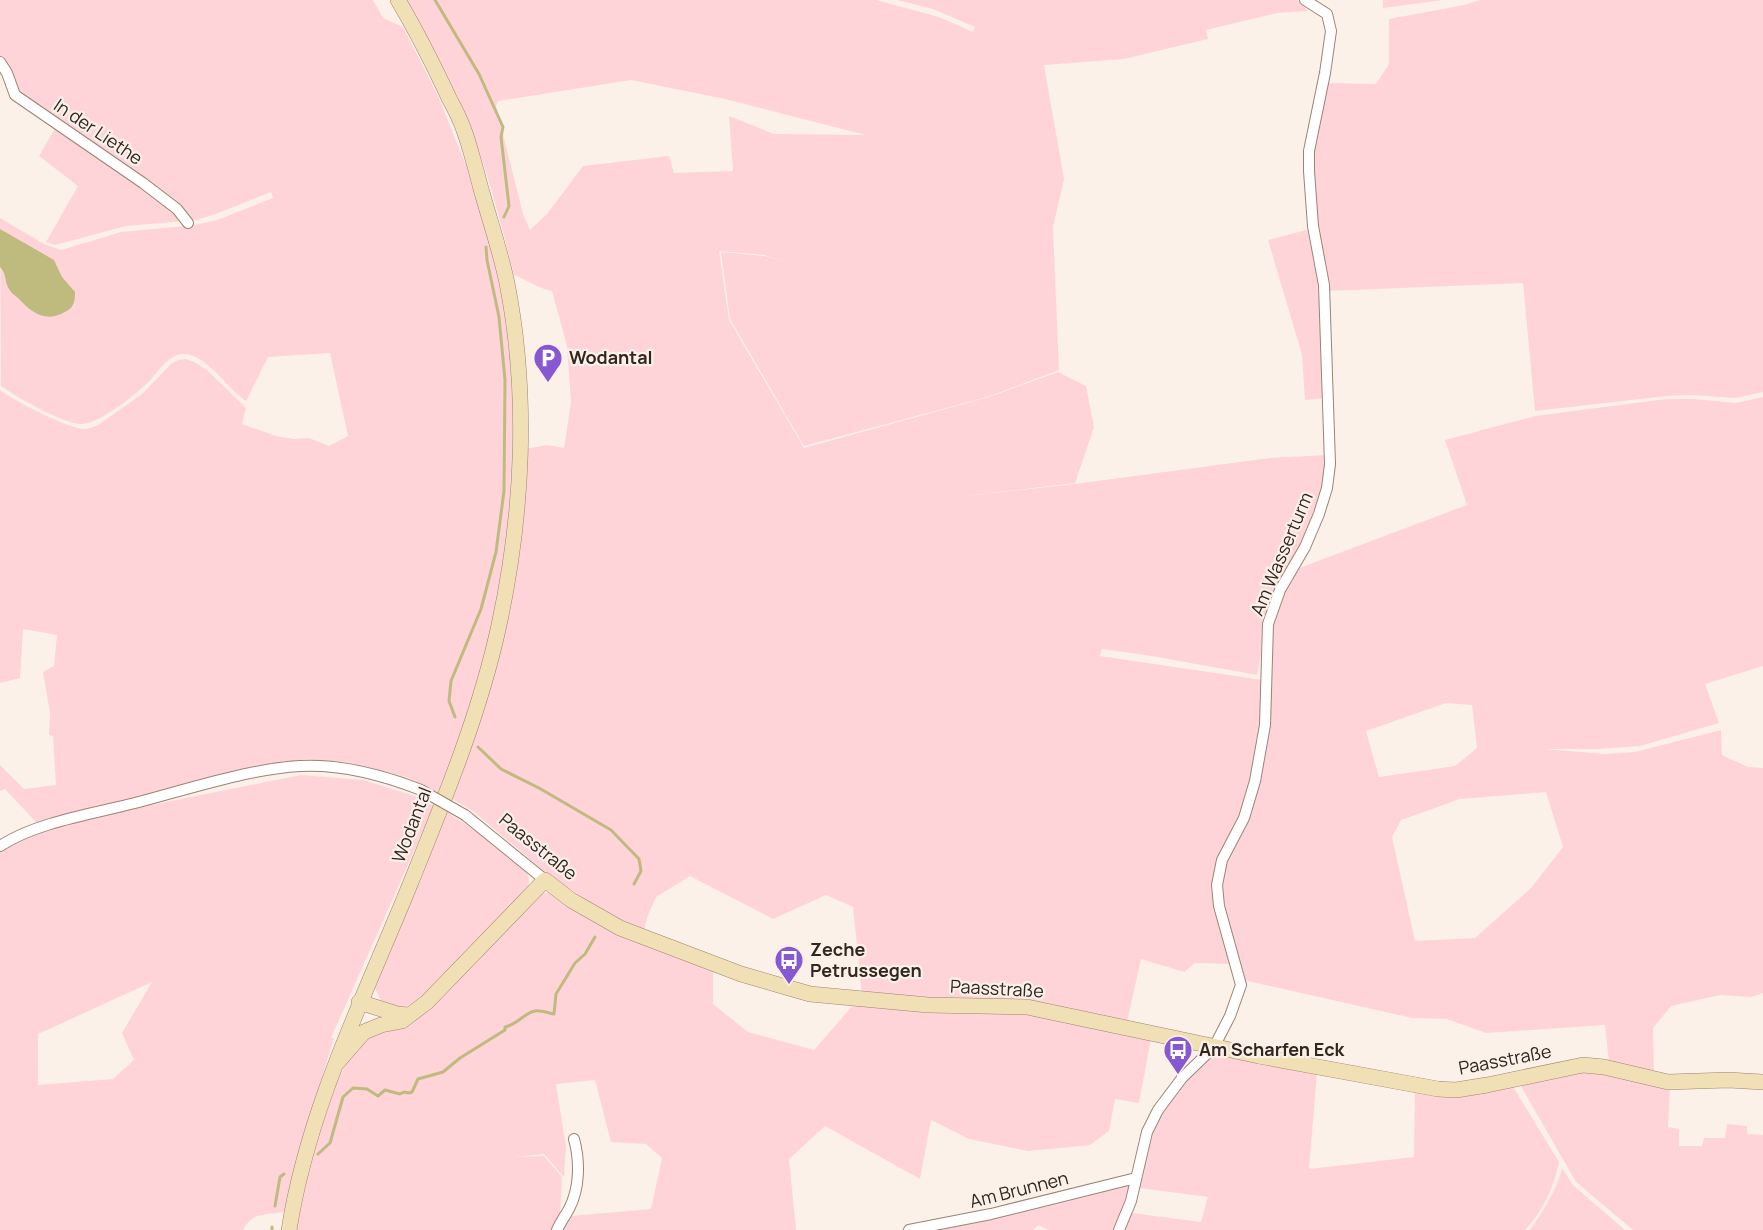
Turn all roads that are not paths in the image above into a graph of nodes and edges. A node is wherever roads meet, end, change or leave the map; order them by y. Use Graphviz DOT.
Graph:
graph roads {
  1 [pos="398,0"];
  2 [pos="1305,0"];
  3 [pos="0,62"];
  4 [pos="188,223"];
  5 [pos="0,846"];
  6 [pos="545,880"];
  7 [pos="357,1009"];
  8 [pos="408,1015"];
  9 [pos="381,1025"];
  10 [pos="1214,1047"];
  11 [pos="336,1064"];
  12 [pos="1763,1082"];
  13 [pos="574,1139"];
  14 [pos="1136,1178"];
  15 [pos="1122,1228"];
  16 [pos="289,1230"];
  17 [pos="557,1230"];
  18 [pos="909,1230"];
  1 -- 7 [label="street, Wodantal"];
  2 -- 10 [label="street, Am Wasserturm"];
  3 -- 4 [label="street, In der Liethe"];
  5 -- 6 [label="street, Paasstraße, bridge"];
  6 -- 8 [label="street, Wodantal"];
  6 -- 10 [label="street, Paasstraße"];
  7 -- 8 [label="street"];
  7 -- 9 [label="street"];
  7 -- 11 [label="street, Wodantal"];
  8 -- 9 [label="street, Wodantal"];
  9 -- 11 [label="street, Wodantal"];
  10 -- 12 [label="street, Paasstraße"];
  10 -- 14 [label="street, Am Wasserturm"];
  11 -- 16 [label="street, Wodantal"];
  13 -- 17 [label="street"];
  14 -- 15 [label="street, Am Wasserturm"];
  14 -- 18 [label="street, Am Brunnen"];
}
